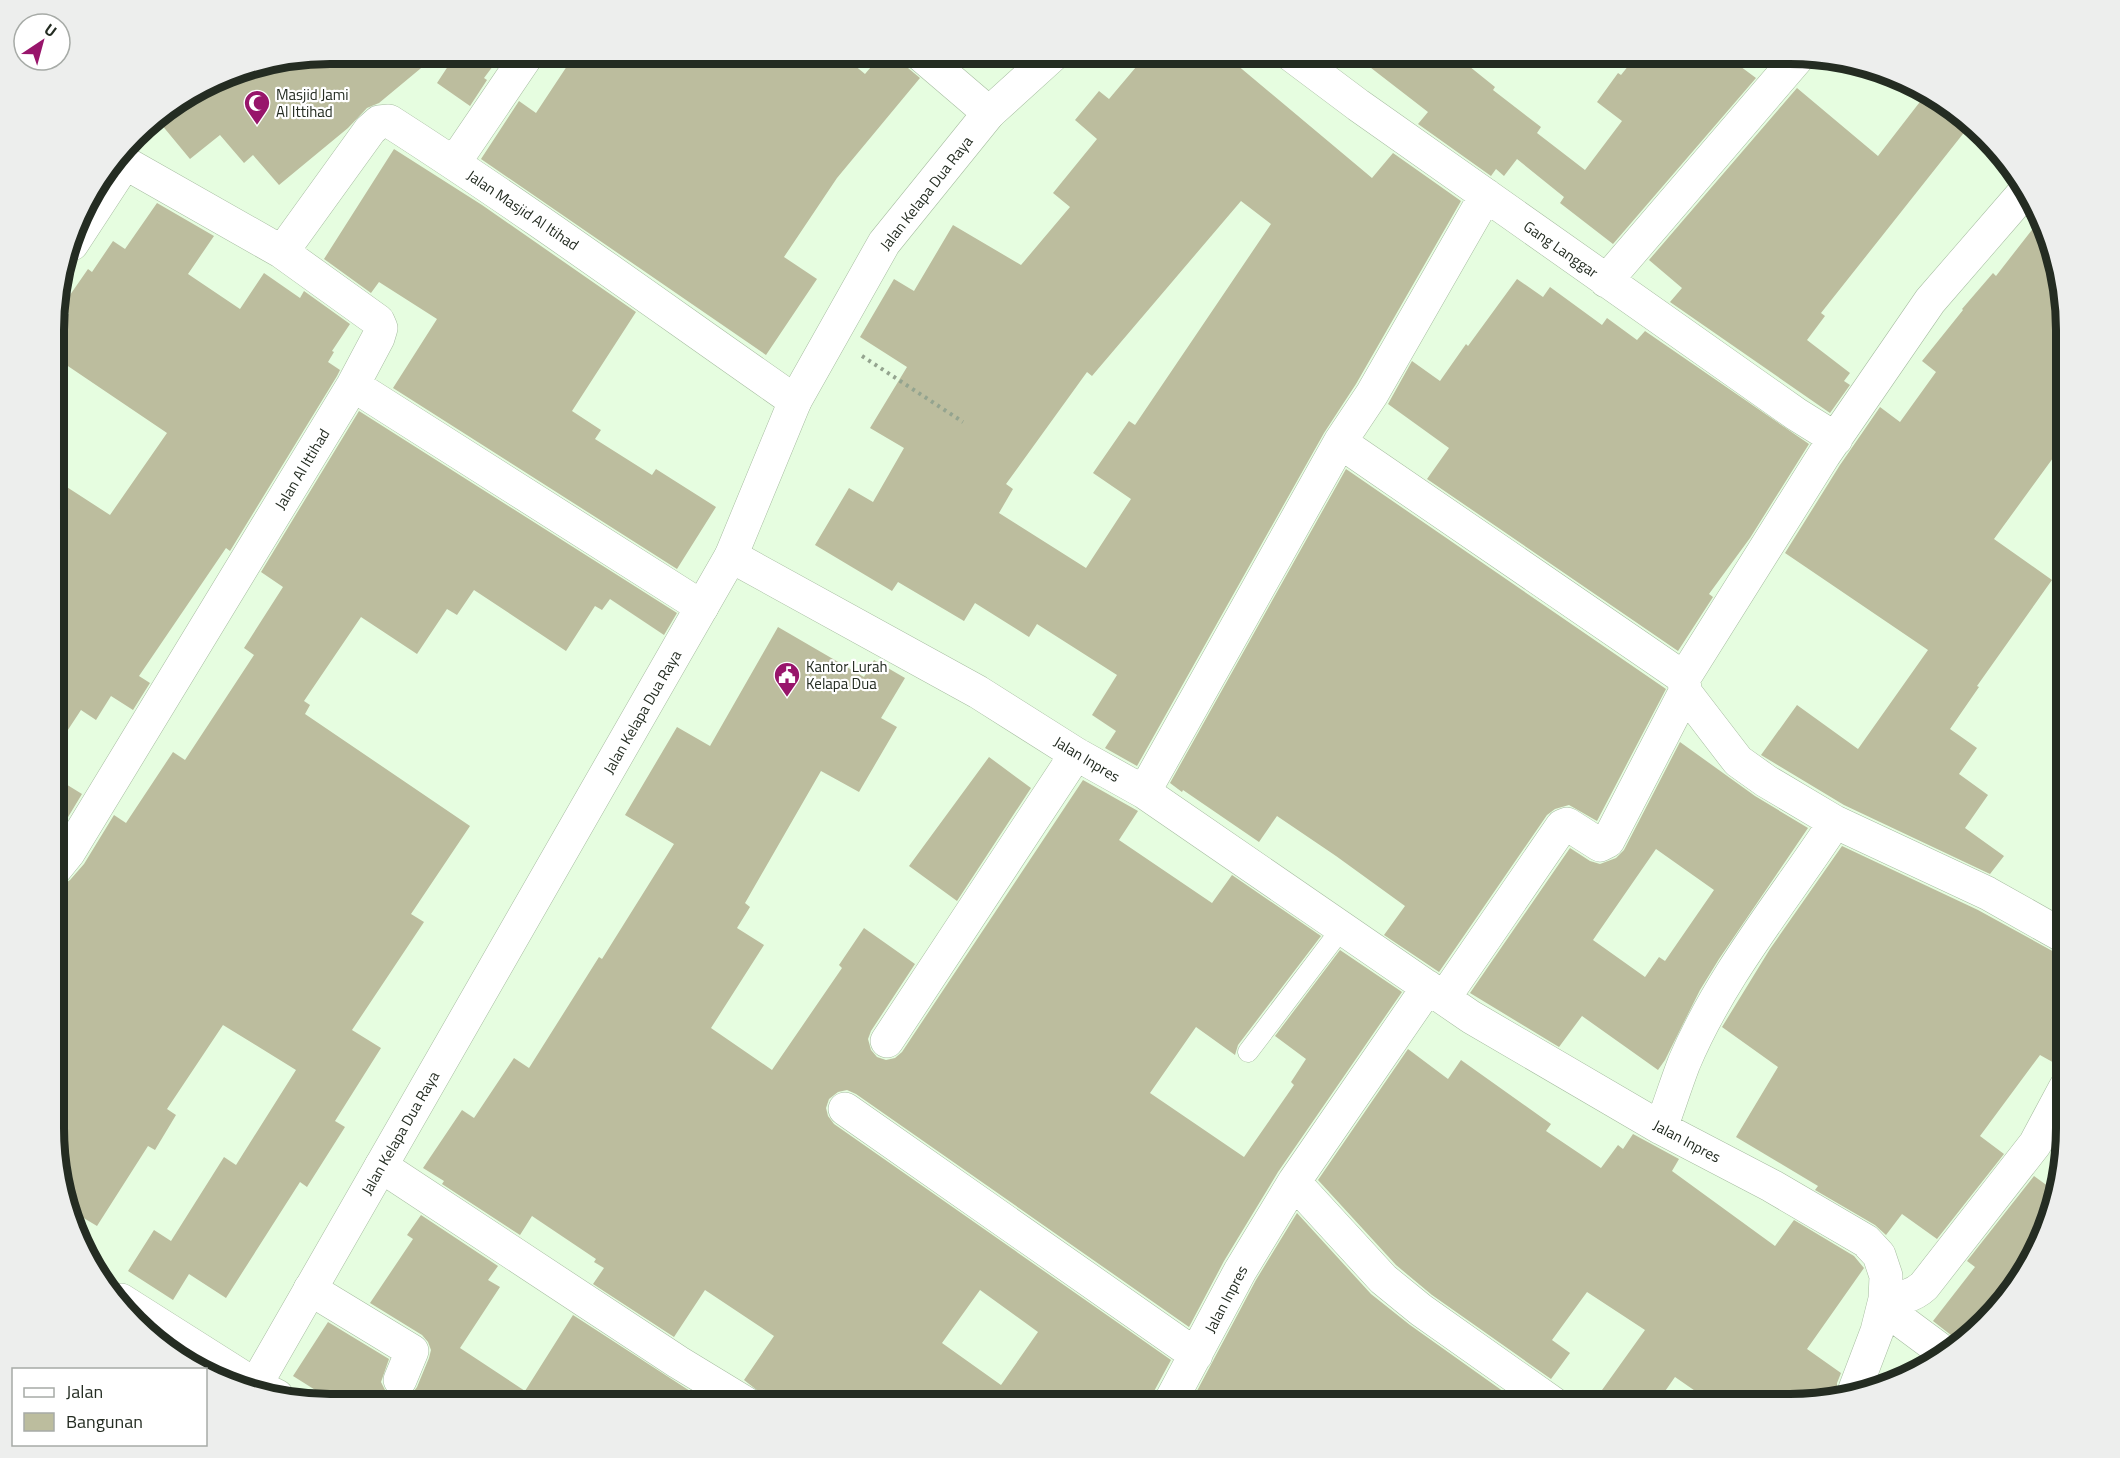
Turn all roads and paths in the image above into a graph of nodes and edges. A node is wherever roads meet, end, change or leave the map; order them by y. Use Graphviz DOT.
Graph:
graph roads {
  1 [pos="521,64"];
  2 [pos="932,64"];
  3 [pos="1043,64"];
  4 [pos="1303,64"];
  5 [pos="1792,64"];
  6 [pos="989,113"];
  7 [pos="124,162"];
  8 [pos="454,163"];
  9 [pos="1486,195"];
  10 [pos="2020,196"];
  11 [pos="282,252"];
  12 [pos="1606,280"];
  13 [pos="832,335"];
  14 [pos="353,385"];
  15 [pos="795,401"];
  16 [pos="963,422"];
  17 [pos="1836,439"];
  18 [pos="1340,442"];
  19 [pos="731,556"];
  20 [pos="702,607"];
  21 [pos="1685,685"];
  22 [pos="1076,754"];
  23 [pos="1144,792"];
  24 [pos="1835,822"];
  25 [pos="64,858"];
  26 [pos="1342,928"];
  27 [pos="2056,931"];
  28 [pos="1436,993"];
  29 [pos="887,1041"];
  30 [pos="1248,1052"];
  31 [pos="2056,1106"];
  32 [pos="845,1109"];
  33 [pos="1661,1128"];
  34 [pos="381,1166"];
  35 [pos="1294,1182"];
  36 [pos="310,1289"];
  37 [pos="135,1309"];
  38 [pos="1882,1313"];
  39 [pos="1938,1348"];
  40 [pos="1196,1355"];
  41 [pos="240,1377"];
  42 [pos="400,1380"];
  43 [pos="1858,1384"];
  44 [pos="264,1385"];
  45 [pos="731,1394"];
  46 [pos="1175,1394"];
  47 [pos="1529,1394"];
  1 -- 8 [label="street"];
  2 -- 6 [label="street"];
  3 -- 6 [label="street, Jalan Kelapa Dua Raya"];
  4 -- 9 [label="street, Gang Langgar"];
  5 -- 12 [label="street"];
  6 -- 13 [label="street, Jalan Kelapa Dua Raya"];
  7 -- 11 [label="street, Jalan Al Ittihad"];
  8 -- 11 [label="street, Jalan Masjid Al Itihad"];
  8 -- 15 [label="street, Jalan Masjid Al Itihad"];
  9 -- 12 [label="street, Gang Langgar"];
  9 -- 18 [label="street"];
  10 -- 17 [label="street"];
  11 -- 14 [label="street, Jalan Al Ittihad"];
  12 -- 17 [label="street, Gang Langgar"];
  13 -- 15 [label="street, Jalan Kelapa Dua Raya"];
  13 -- 16 [label="path"];
  14 -- 20 [label="street"];
  14 -- 25 [label="street, Jalan Al Ittihad"];
  15 -- 19 [label="street, Jalan Kelapa Dua Raya"];
  17 -- 21 [label="street"];
  18 -- 21 [label="street"];
  18 -- 23 [label="street"];
  19 -- 20 [label="street, Jalan Kelapa Dua Raya"];
  19 -- 22 [label="street, Jalan Inpres"];
  20 -- 34 [label="street, Jalan Kelapa Dua Raya"];
  21 -- 24 [label="street"];
  21 -- 28 [label="street"];
  22 -- 23 [label="street, Jalan Inpres"];
  22 -- 29 [label="street"];
  23 -- 26 [label="street, Jalan Inpres"];
  24 -- 27 [label="street"];
  24 -- 33 [label="street"];
  26 -- 28 [label="street, Jalan Inpres"];
  26 -- 30 [label="lane"];
  28 -- 33 [label="street, Jalan Inpres"];
  28 -- 35 [label="street, Jalan Inpres"];
  31 -- 38 [label="street"];
  32 -- 40 [label="street"];
  33 -- 38 [label="street, Jalan Inpres"];
  34 -- 36 [label="street, Jalan Kelapa Dua Raya"];
  34 -- 45 [label="street"];
  35 -- 40 [label="street, Jalan Inpres"];
  35 -- 47 [label="street"];
  36 -- 42 [label="street"];
  36 -- 44 [label="street, Jalan Kelapa Dua Raya"];
  37 -- 41 [label="street"];
  38 -- 39 [label="street"];
  38 -- 43 [label="street"];
  40 -- 46 [label="street, Jalan Inpres"];
}
